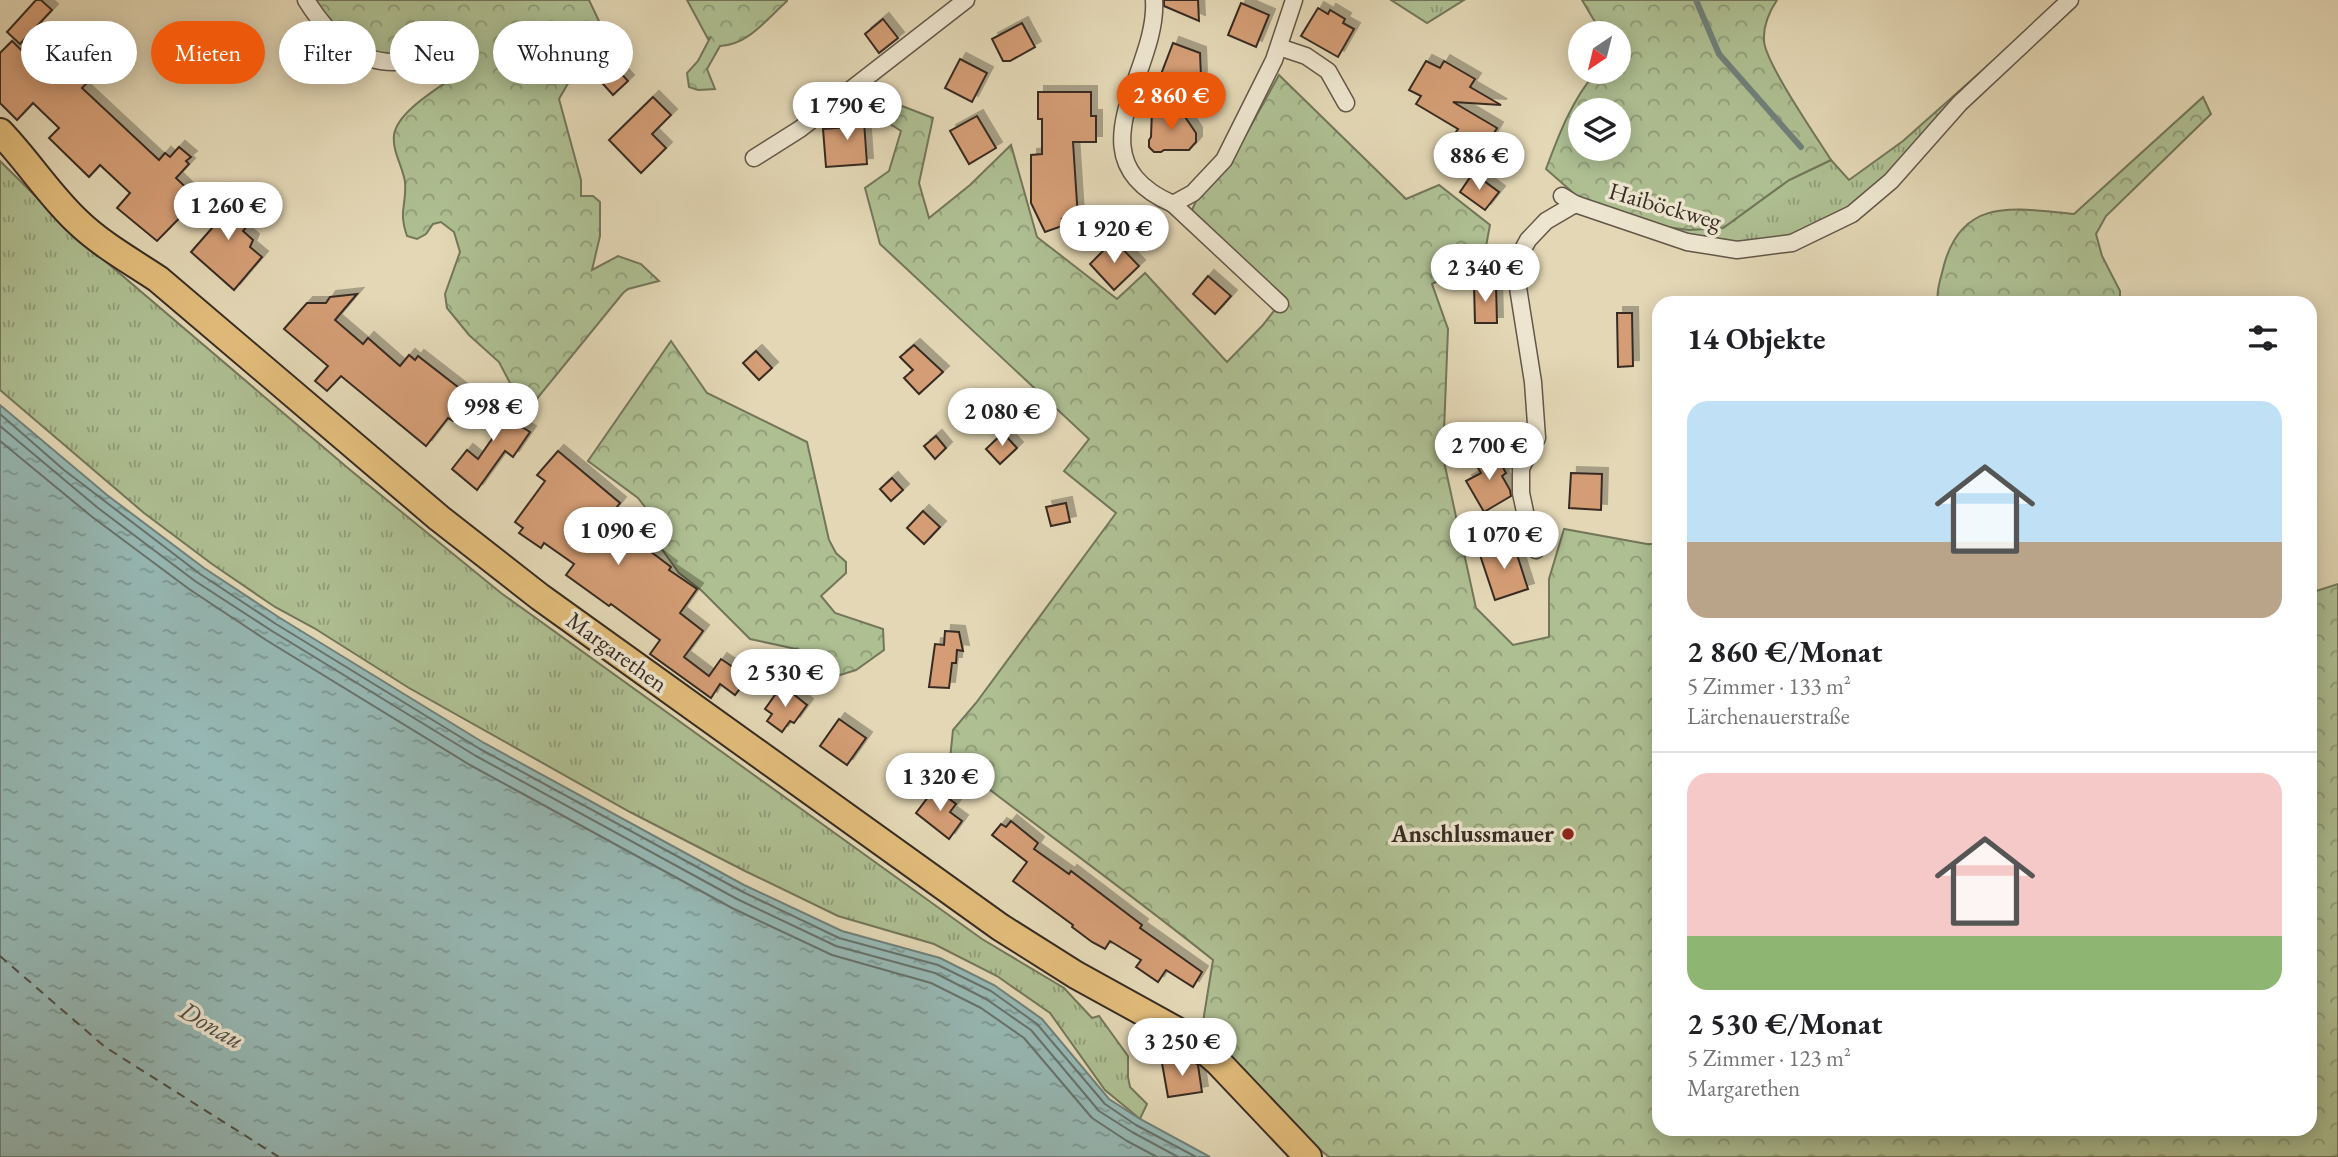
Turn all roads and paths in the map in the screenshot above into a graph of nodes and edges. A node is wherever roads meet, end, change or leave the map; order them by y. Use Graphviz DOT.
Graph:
graph roads {
  1 [pos="306,0"];
  2 [pos="967,0"];
  3 [pos="1154,0"];
  4 [pos="1294,0"];
  5 [pos="2070,0"];
  6 [pos="1279,47"];
  7 [pos="390,62"];
  8 [pos="1346,103"];
  9 [pos="0,132"];
  10 [pos="754,158"];
  11 [pos="1173,204"];
  12 [pos="1280,304"];
  13 [pos="1536,550"];
  14 [pos="1308,1157"];
  1 -- 7 [label="street"];
  2 -- 10 [label="street"];
  3 -- 11 [label="street"];
  4 -- 6 [label="street"];
  5 -- 13 [label="street, Haiböckweg"];
  6 -- 8 [label="street"];
  6 -- 11 [label="street"];
  9 -- 14 [label="main road, Margarethen"];
  11 -- 12 [label="street"];
}
